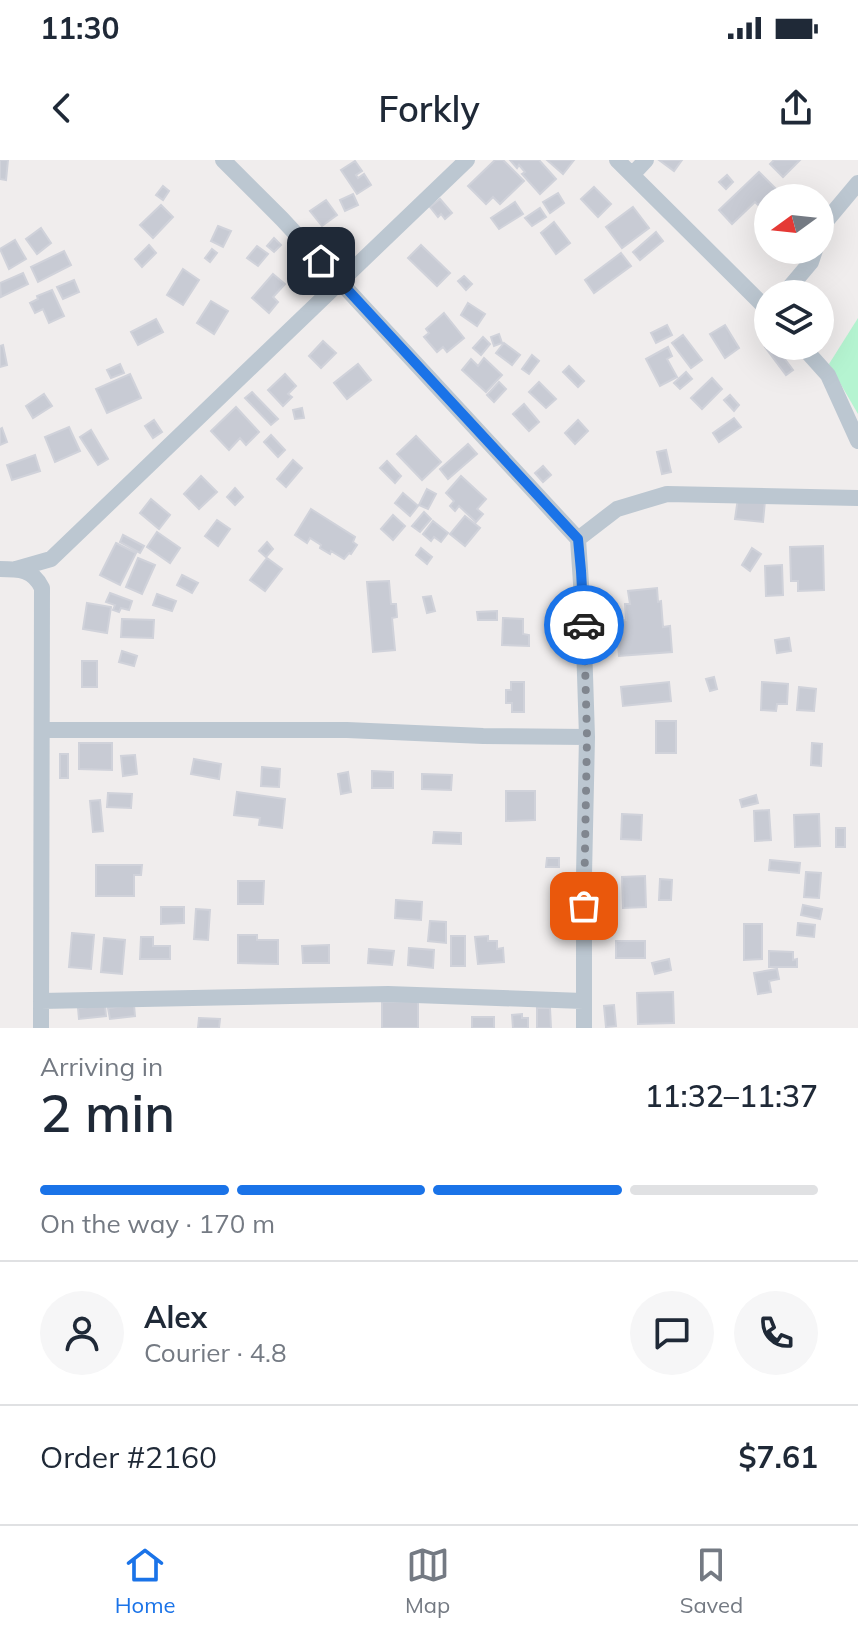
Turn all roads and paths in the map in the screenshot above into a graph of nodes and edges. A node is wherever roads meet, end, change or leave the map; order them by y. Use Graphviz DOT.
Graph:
graph roads {
  1 [pos="223,160"];
  2 [pos="467,160"];
  3 [pos="617,160"];
  4 [pos="646,160"];
  5 [pos="632,175"];
  6 [pos="858,183"];
  7 [pos="834,212"];
  8 [pos="809,264"];
  9 [pos="796,280"];
  10 [pos="340,283"];
  11 [pos="754,296"];
  12 [pos="815,360"];
  13 [pos="858,441"];
  14 [pos="858,498"];
  15 [pos="578,539"];
  16 [pos="51,559"];
  17 [pos="8,569"];
  18 [pos="42,588"];
  19 [pos="42,730"];
  20 [pos="587,737"];
  21 [pos="41,1001"];
  22 [pos="583,1001"];
  23 [pos="41,1028"];
  24 [pos="584,1028"];
  1 -- 10 [label="street"];
  2 -- 10 [label="street"];
  3 -- 5 [label="street"];
  4 -- 5 [label="street"];
  5 -- 11 [label="street"];
  6 -- 7 [label="street"];
  8 -- 9 [label="street"];
  10 -- 15 [label="street"];
  10 -- 16 [label="street"];
  12 -- 13 [label="street"];
  14 -- 15 [label="street"];
  15 -- 20 [label="street"];
  16 -- 17 [label="street"];
  16 -- 18 [label="street"];
  17 -- 18 [label="street"];
  18 -- 19 [label="street"];
  19 -- 20 [label="street"];
  19 -- 21 [label="street"];
  20 -- 22 [label="street"];
  21 -- 22 [label="street"];
  21 -- 23 [label="street"];
  22 -- 24 [label="street"];
}
